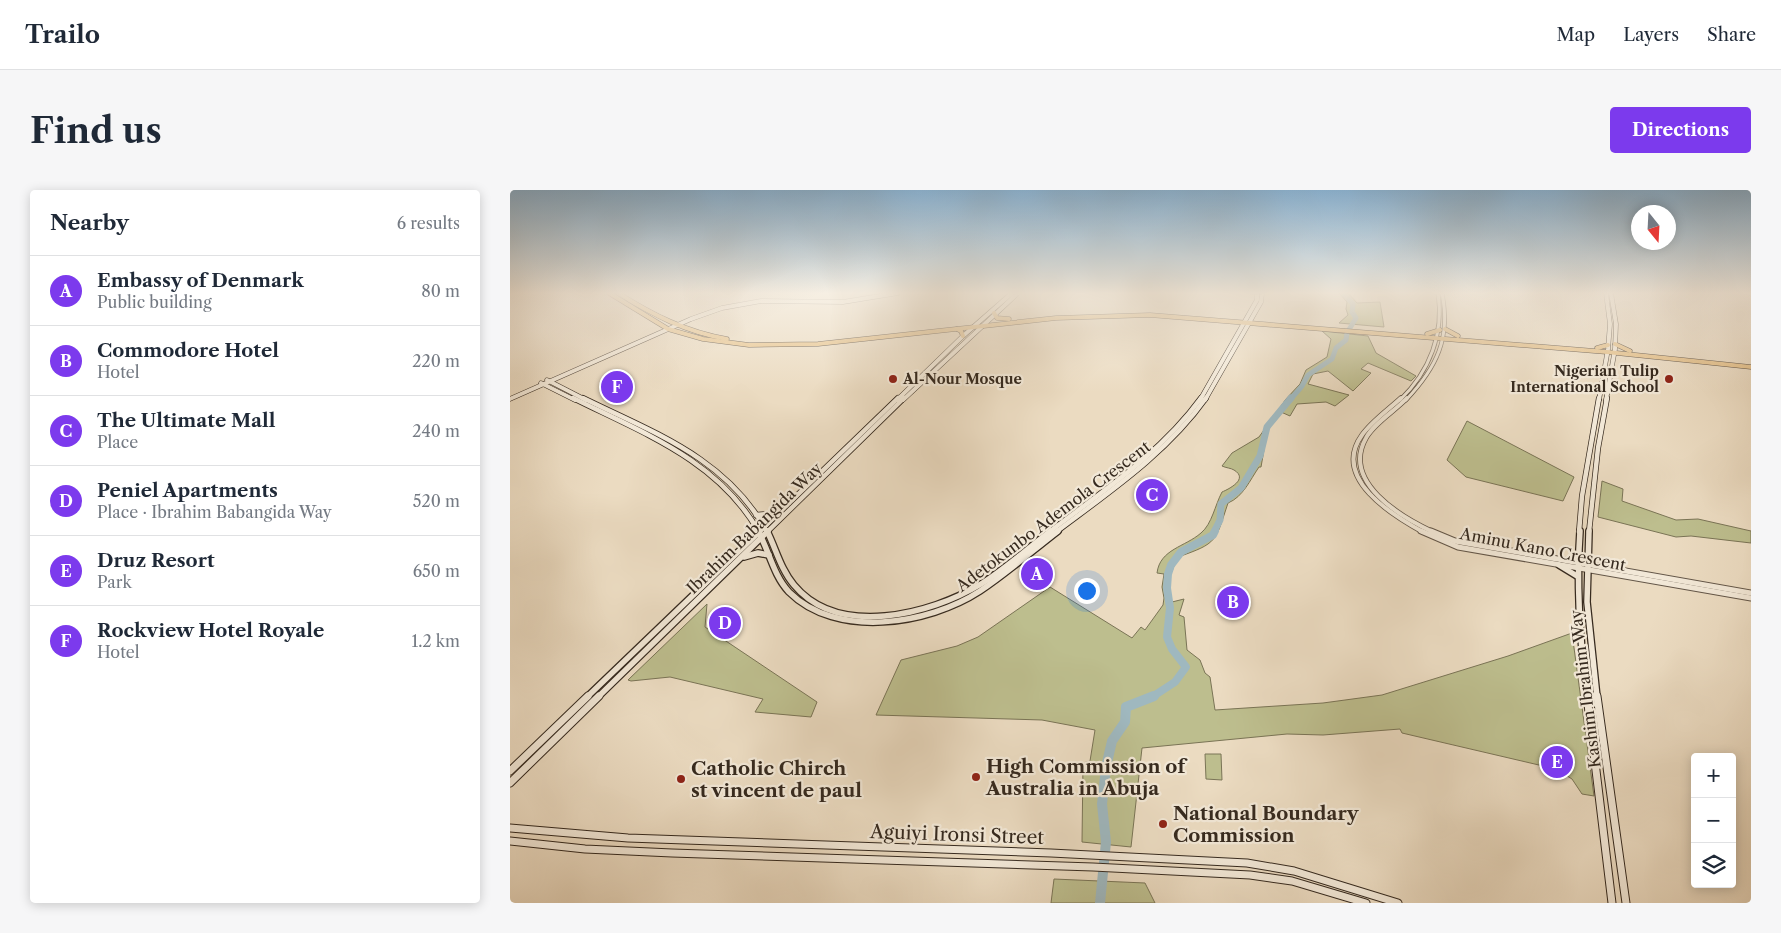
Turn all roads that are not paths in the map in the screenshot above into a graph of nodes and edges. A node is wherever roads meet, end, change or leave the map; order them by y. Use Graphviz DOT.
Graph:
graph roads {
  1 [pos="952,326"];
  2 [pos="971,326"];
  3 [pos="973,326"];
  4 [pos="978,326"];
  5 [pos="1245,326"];
  6 [pos="1245,326"];
  7 [pos="1319,326"];
  8 [pos="1441,326"];
  9 [pos="1443,326"];
  10 [pos="1610,326"];
  11 [pos="1616,326"];
  12 [pos="670,327"];
  13 [pos="944,330"];
  14 [pos="1425,335"];
  15 [pos="963,336"];
  16 [pos="1441,336"];
  17 [pos="1458,338"];
  18 [pos="1595,350"];
  19 [pos="1607,351"];
  20 [pos="1614,351"];
  21 [pos="1628,353"];
  22 [pos="1751,366"];
  23 [pos="546,382"];
  24 [pos="510,398"];
  25 [pos="781,512"];
  26 [pos="756,515"];
  27 [pos="766,530"];
  28 [pos="760,535"];
  29 [pos="769,555"];
  30 [pos="740,559"];
  31 [pos="1578,563"];
  32 [pos="1559,565"];
  33 [pos="1588,568"];
  34 [pos="1577,576"];
  35 [pos="1751,593"];
  36 [pos="1751,598"];
  37 [pos="510,771"];
  38 [pos="510,783"];
  39 [pos="510,828"];
  40 [pos="510,841"];
  41 [pos="1366,903"];
  42 [pos="1398,903"];
  43 [pos="1612,903"];
  44 [pos="1626,903"];
  1 -- 12 [label="main road"];
  2 -- 13 [label="main road"];
  3 -- 15 [label="main road, Ibrahim Babangida Way"];
  4 -- 27 [label="main road, Ibrahim Babangida Way"];
  5 -- 27 [label="main road, Adetokunbo Ademola Crescent"];
  6 -- 29 [label="main road, Adetokunbo Ademola Crescent"];
  7 -- 14 [label="main road"];
  8 -- 16 [label="street, Aminu Kano Crescent"];
  9 -- 16 [label="street, Aminu Kano Crescent"];
  10 -- 19 [label="main road, Kashim Ibrahim Way"];
  11 -- 20 [label="main road, Kashim Ibrahim Way"];
  12 -- 13 [label="main road"];
  12 -- 23 [label="main road"];
  13 -- 15 [label="main road"];
  14 -- 16 [label="main road"];
  14 -- 16 [label="main road"];
  15 -- 25 [label="main road, Ibrahim Babangida Way"];
  16 -- 17 [label="main road"];
  16 -- 17 [label="main road"];
  16 -- 31 [label="street, Aminu Kano Crescent"];
  16 -- 32 [label="street, Aminu Kano Crescent"];
  17 -- 18 [label="main road"];
  18 -- 19 [label="main road"];
  18 -- 19 [label="main road"];
  19 -- 20 [label="main road"];
  19 -- 31 [label="main road, Kashim Ibrahim Way"];
  20 -- 21 [label="main road"];
  20 -- 21 [label="main road"];
  20 -- 33 [label="main road, Kashim Ibrahim Way"];
  21 -- 22 [label="main road"];
  23 -- 24 [label="main road"];
  23 -- 26 [label="main road, Adetokunbo Ademola Crescent"];
  23 -- 28 [label="main road, Adetokunbo Ademola Crescent"];
  25 -- 26 [label="main road"];
  25 -- 27 [label="main road, Ibrahim Babangida Way"];
  26 -- 27 [label="main road, Adetokunbo Ademola Crescent"];
  27 -- 28 [label="main road, Ibrahim Babangida Way"];
  28 -- 29 [label="main road, Adetokunbo Ademola Crescent"];
  28 -- 30 [label="main road, Ibrahim Babangida Way"];
  28 -- 37 [label="main road, Ibrahim Babangida Way"];
  29 -- 30 [label="main road"];
  30 -- 38 [label="main road, Ibrahim Babangida Way"];
  31 -- 32 [label="street, Aminu Kano Crescent"];
  31 -- 33 [label="street, Aminu Kano Crescent"];
  31 -- 34 [label="main road, Kashim Ibrahim Way"];
  32 -- 34 [label="main road"];
  33 -- 35 [label="street, Aminu Kano Crescent"];
  33 -- 36 [label="street, Aminu Kano Crescent"];
  33 -- 44 [label="main road, Kashim Ibrahim Way"];
  34 -- 43 [label="main road, Kashim Ibrahim Way"];
  39 -- 42 [label="main road, Aguiyi Ironsi Street"];
  40 -- 41 [label="main road, Aguiyi Ironsi Street"];
}
